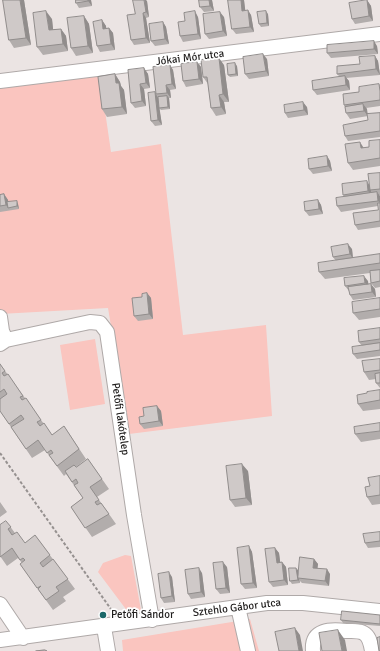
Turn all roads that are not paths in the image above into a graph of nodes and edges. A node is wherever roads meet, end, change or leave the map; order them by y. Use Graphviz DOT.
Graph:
graph roads {
  1 [pos="380,34"];
  2 [pos="0,81"];
  3 [pos="0,317"];
  4 [pos="3,342"];
  5 [pos="0,604"];
  6 [pos="238,606"];
  7 [pos="380,611"];
  8 [pos="152,620"];
  9 [pos="104,627"];
  10 [pos="23,638"];
  11 [pos="0,640"];
  12 [pos="108,651"];
  13 [pos="248,651"];
  14 [pos="313,651"];
  15 [pos="372,651"];
  1 -- 2 [label="street, Jókai Mór utca"];
  3 -- 4 [label="street"];
  4 -- 8 [label="street, Petőfi lakótelep"];
  5 -- 10 [label="street"];
  6 -- 7 [label="street, Sztehlo Gábor utca"];
  6 -- 8 [label="street, Sztehlo Gábor utca"];
  6 -- 13 [label="street"];
  8 -- 9 [label="street, Sztehlo Gábor utca"];
  9 -- 10 [label="street, Sztehlo Gábor utca"];
  9 -- 12 [label="street"];
  10 -- 11 [label="street, Sztehlo Gábor utca"];
  14 -- 15 [label="street"];
}
